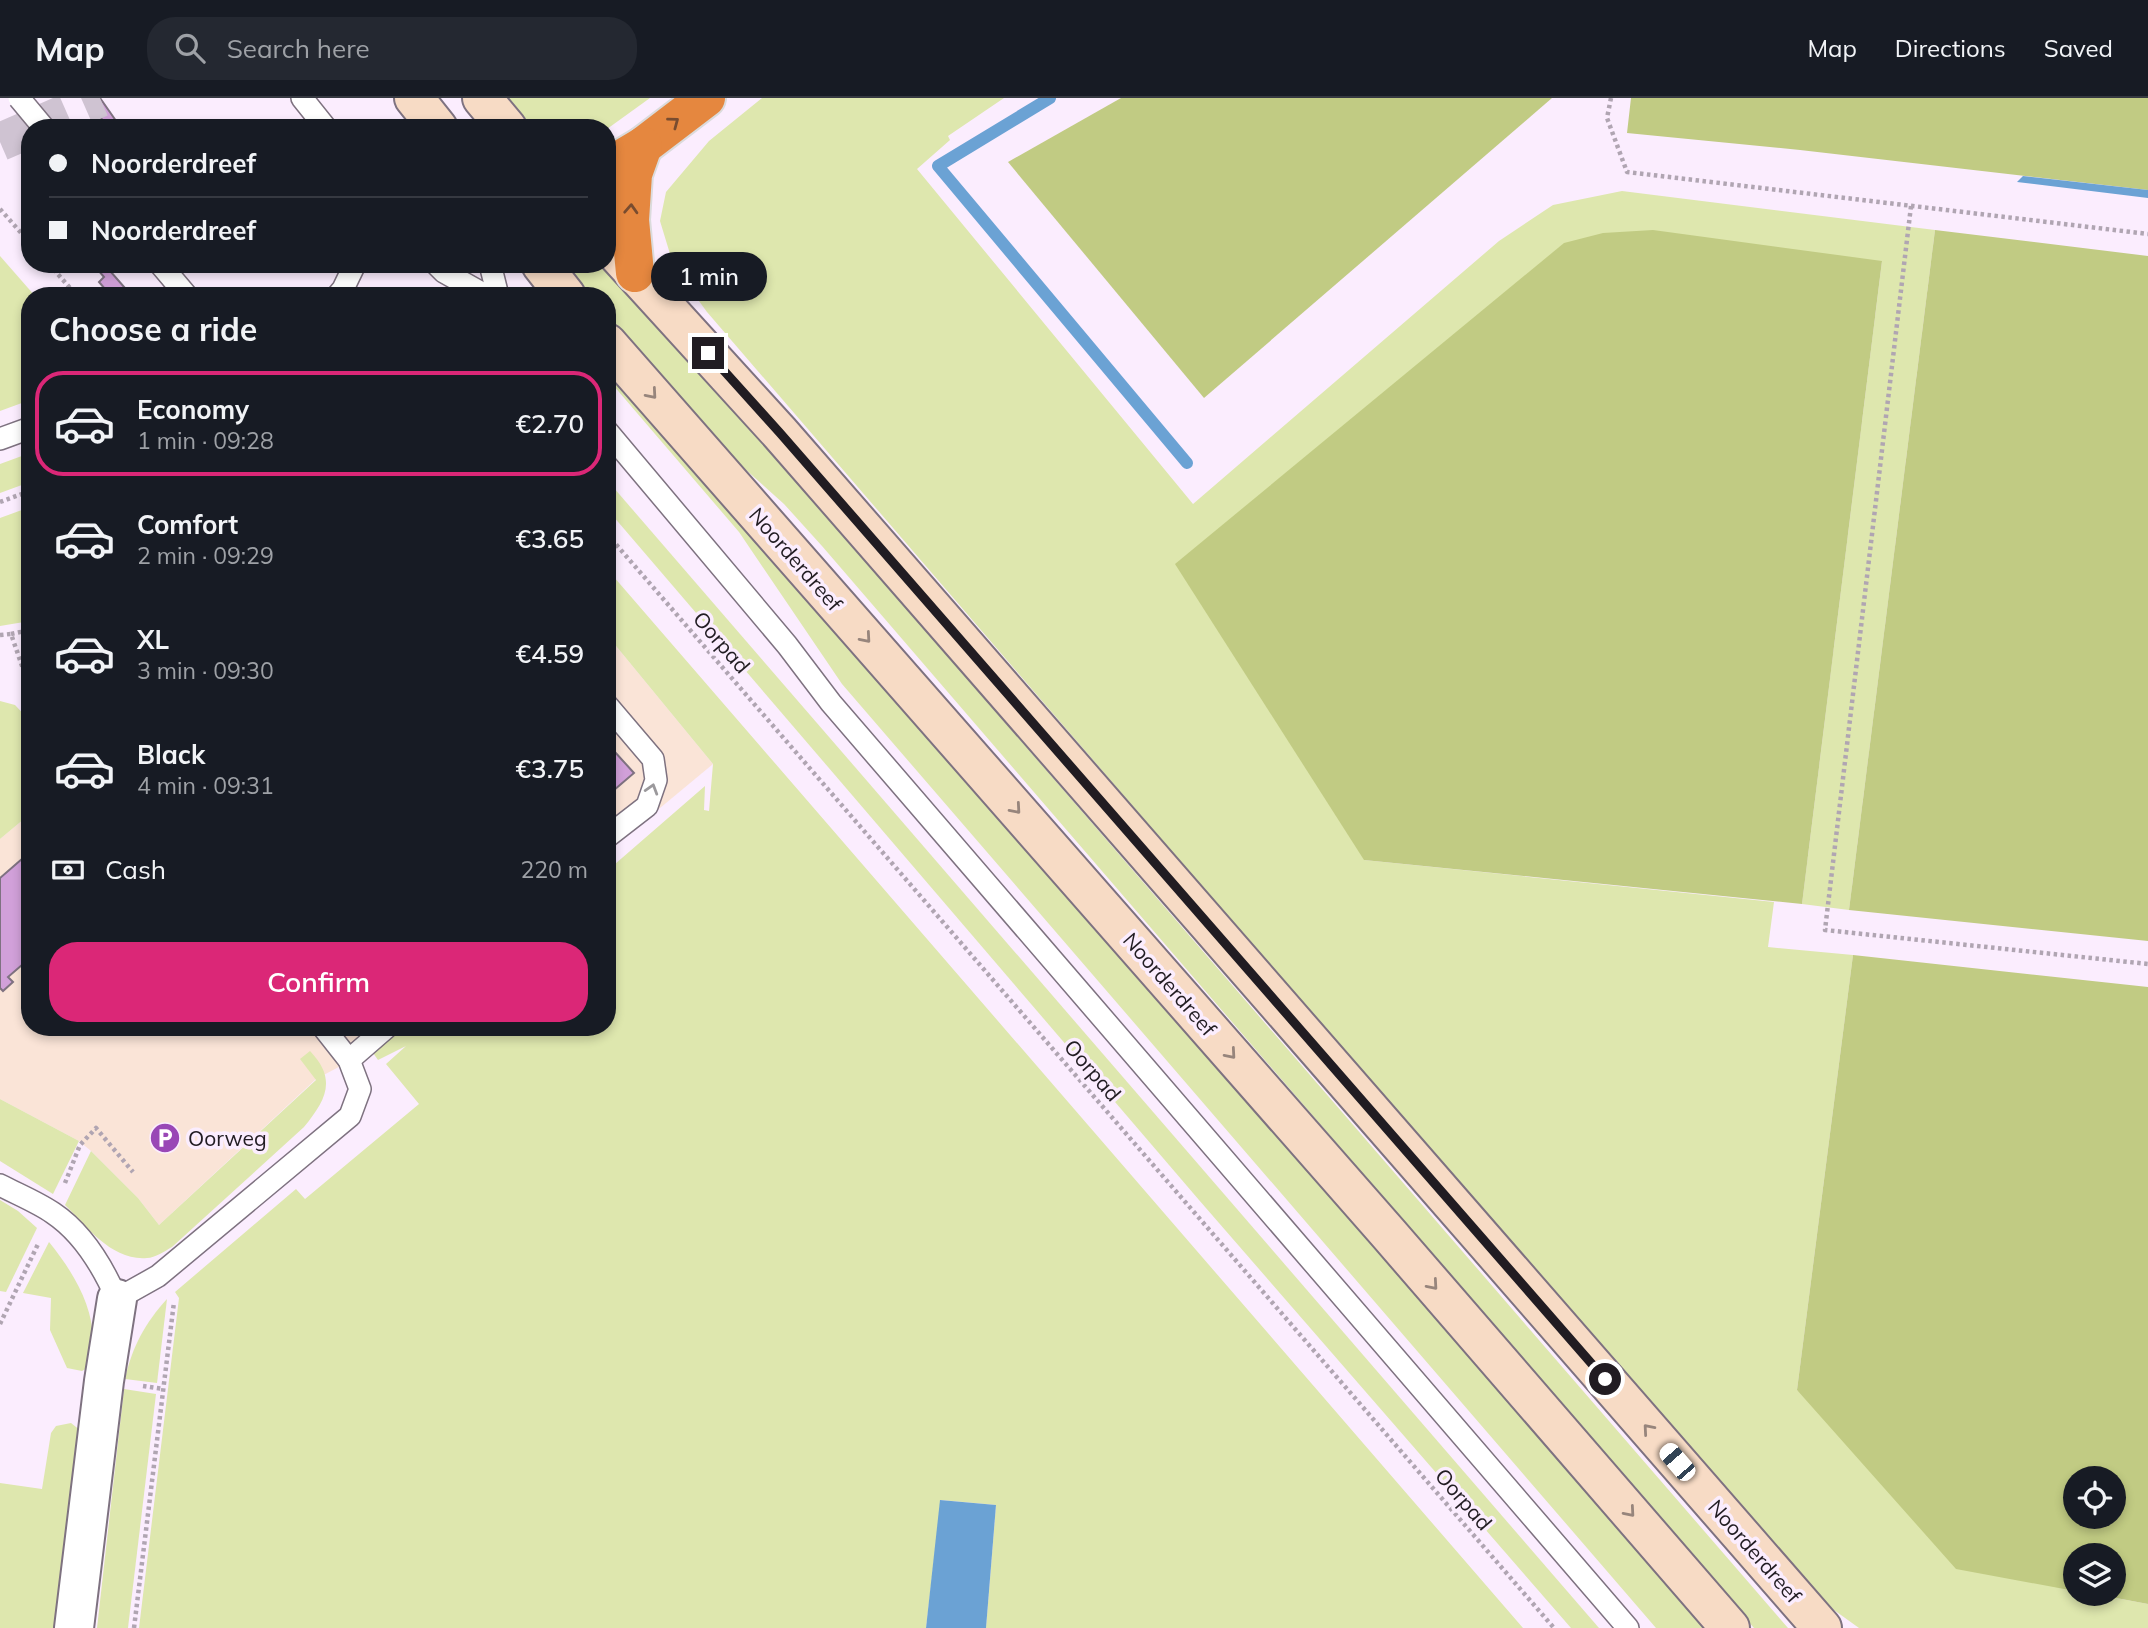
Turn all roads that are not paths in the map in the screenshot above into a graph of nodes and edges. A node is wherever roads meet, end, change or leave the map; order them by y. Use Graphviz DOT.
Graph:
graph roads {
  1 [pos="19,98"];
  2 [pos="414,98"];
  3 [pos="482,98"];
  4 [pos="706,98"];
  5 [pos="306,102"];
  6 [pos="36,119"];
  7 [pos="319,119"];
  8 [pos="431,119"];
  9 [pos="500,119"];
  10 [pos="643,146"];
  11 [pos="616,162"];
  12 [pos="616,253"];
  13 [pos="168,273"];
  14 [pos="446,273"];
  15 [pos="548,273"];
  16 [pos="635,273"];
  17 [pos="179,287"];
  18 [pos="471,287"];
  19 [pos="559,287"];
  20 [pos="616,353"];
  21 [pos="21,431"];
  22 [pos="0,439"];
  23 [pos="616,442"];
  24 [pos="616,716"];
  25 [pos="616,830"];
  26 [pos="330,1036"];
  27 [pos="377,1036"];
  28 [pos="349,1060"];
  29 [pos="0,1185"];
  30 [pos="117,1299"];
  31 [pos="74,1628"];
  32 [pos="1628,1628"];
  33 [pos="1730,1628"];
  34 [pos="1822,1628"];
  1 -- 6 [label="lane, bridge"];
  2 -- 8 [label="street"];
  3 -- 9 [label="street"];
  10 -- 4 [label="highway, one-way"];
  5 -- 7 [label="lane"];
  10 -- 11 [label="highway"];
  16 -- 10 [label="highway, one-way"];
  12 -- 16 [label="street, Noorderdreef"];
  13 -- 17 [label="lane"];
  14 -- 18 [label="lane"];
  15 -- 19 [label="street"];
  34 -- 16 [label="street, Noorderdreef, one-way"];
  20 -- 33 [label="street, Noorderdreef, one-way"];
  21 -- 22 [label="lane"];
  23 -- 32 [label="lane"];
  25 -- 24 [label="lane, one-way"];
  26 -- 28 [label="lane"];
  27 -- 28 [label="lane"];
  28 -- 30 [label="lane"];
  29 -- 30 [label="lane"];
  30 -- 31 [label="street"];
}
